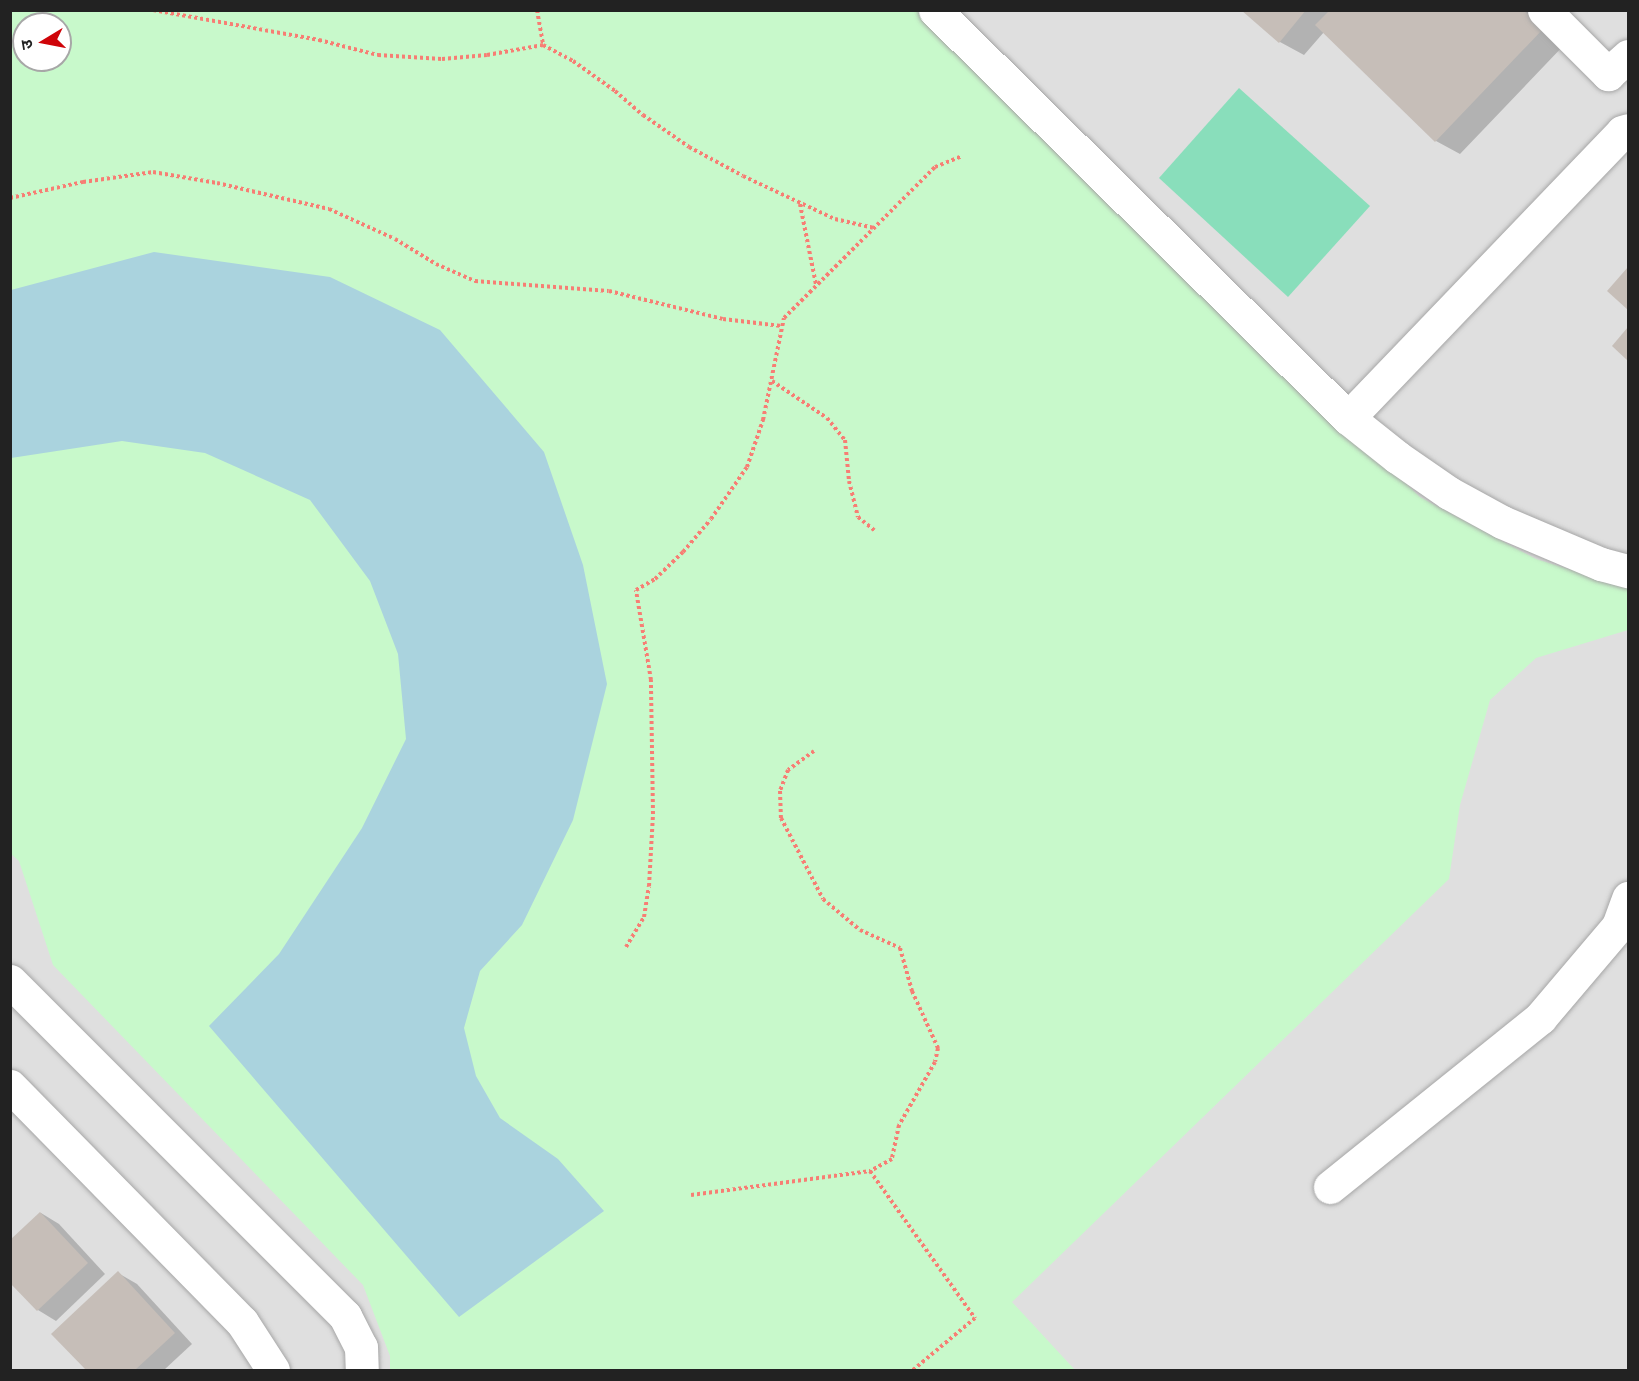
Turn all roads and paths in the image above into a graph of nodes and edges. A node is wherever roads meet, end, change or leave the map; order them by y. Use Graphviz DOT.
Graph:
graph roads {
  1 [pos="153,10"];
  2 [pos="537,10"];
  3 [pos="935,10"];
  4 [pos="1544,10"];
  5 [pos="543,45"];
  6 [pos="1629,57"];
  7 [pos="1629,130"];
  8 [pos="962,156"];
  9 [pos="10,198"];
  10 [pos="800,203"];
  11 [pos="873,228"];
  12 [pos="816,286"];
  13 [pos="783,326"];
  14 [pos="771,381"];
  15 [pos="1348,418"];
  16 [pos="874,530"];
  17 [pos="1629,571"];
  18 [pos="814,751"];
  19 [pos="1629,898"];
  20 [pos="626,947"];
  21 [pos="10,981"];
  22 [pos="10,1086"];
  23 [pos="870,1172"];
  24 [pos="1330,1187"];
  25 [pos="691,1195"];
  26 [pos="273,1371"];
  27 [pos="362,1371"];
  28 [pos="914,1371"];
  1 -- 5 [label="path"];
  2 -- 5 [label="path"];
  3 -- 15 [label="street"];
  4 -- 6 [label="street"];
  5 -- 10 [label="path"];
  7 -- 15 [label="street"];
  8 -- 11 [label="path"];
  9 -- 13 [label="path"];
  10 -- 11 [label="path"];
  10 -- 12 [label="path"];
  11 -- 12 [label="path"];
  12 -- 13 [label="path"];
  13 -- 14 [label="path"];
  14 -- 16 [label="path"];
  14 -- 20 [label="path"];
  15 -- 17 [label="street"];
  18 -- 23 [label="path"];
  19 -- 24 [label="street"];
  21 -- 27 [label="street"];
  22 -- 26 [label="street"];
  23 -- 25 [label="path"];
  23 -- 28 [label="path"];
}
